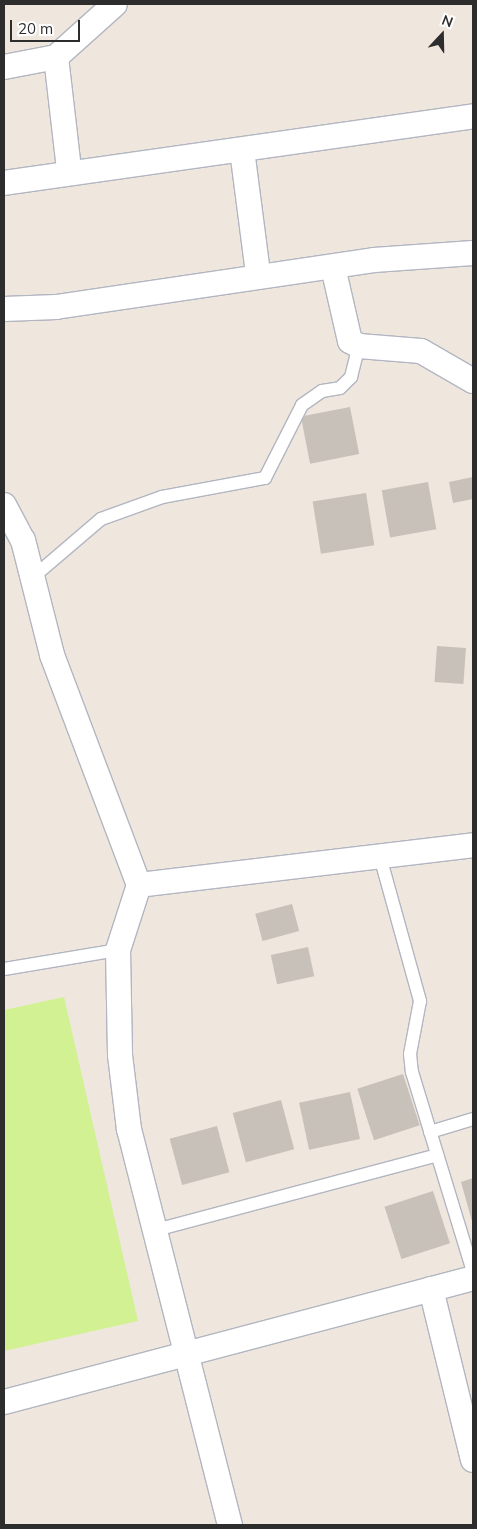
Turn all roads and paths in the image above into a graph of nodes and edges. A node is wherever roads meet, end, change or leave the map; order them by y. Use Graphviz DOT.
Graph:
graph roads {
  1 [pos="115,4"];
  2 [pos="56,57"];
  3 [pos="4,67"];
  4 [pos="473,116"];
  5 [pos="242,150"];
  6 [pos="70,170"];
  7 [pos="4,182"];
  8 [pos="473,253"];
  9 [pos="333,267"];
  10 [pos="258,274"];
  11 [pos="4,309"];
  12 [pos="359,346"];
  13 [pos="473,381"];
  14 [pos="4,505"];
  15 [pos="32,578"];
  16 [pos="473,845"];
  17 [pos="379,854"];
  18 [pos="139,885"];
  19 [pos="118,950"];
  20 [pos="4,968"];
  21 [pos="473,1119"];
  22 [pos="430,1132"];
  23 [pos="437,1154"];
  24 [pos="156,1230"];
  25 [pos="473,1271"];
  26 [pos="473,1278"];
  27 [pos="430,1289"];
  28 [pos="190,1356"];
  29 [pos="4,1402"];
  30 [pos="473,1460"];
  31 [pos="230,1525"];
  1 -- 2 [label="street"];
  2 -- 3 [label="street"];
  2 -- 6 [label="street"];
  4 -- 5 [label="street"];
  5 -- 6 [label="street"];
  5 -- 10 [label="street"];
  6 -- 7 [label="street"];
  8 -- 9 [label="street"];
  9 -- 10 [label="street"];
  9 -- 12 [label="street"];
  10 -- 11 [label="street"];
  12 -- 13 [label="street"];
  12 -- 15 [label="lane"];
  14 -- 15 [label="street"];
  15 -- 18 [label="street"];
  16 -- 17 [label="street"];
  17 -- 18 [label="street"];
  17 -- 22 [label="lane"];
  18 -- 19 [label="street"];
  19 -- 20 [label="lane"];
  19 -- 24 [label="street"];
  21 -- 22 [label="lane"];
  22 -- 23 [label="lane"];
  23 -- 24 [label="lane"];
  23 -- 25 [label="lane"];
  24 -- 28 [label="street"];
  26 -- 27 [label="street"];
  27 -- 28 [label="street"];
  27 -- 30 [label="street"];
  28 -- 29 [label="street"];
  28 -- 31 [label="street"];
}
